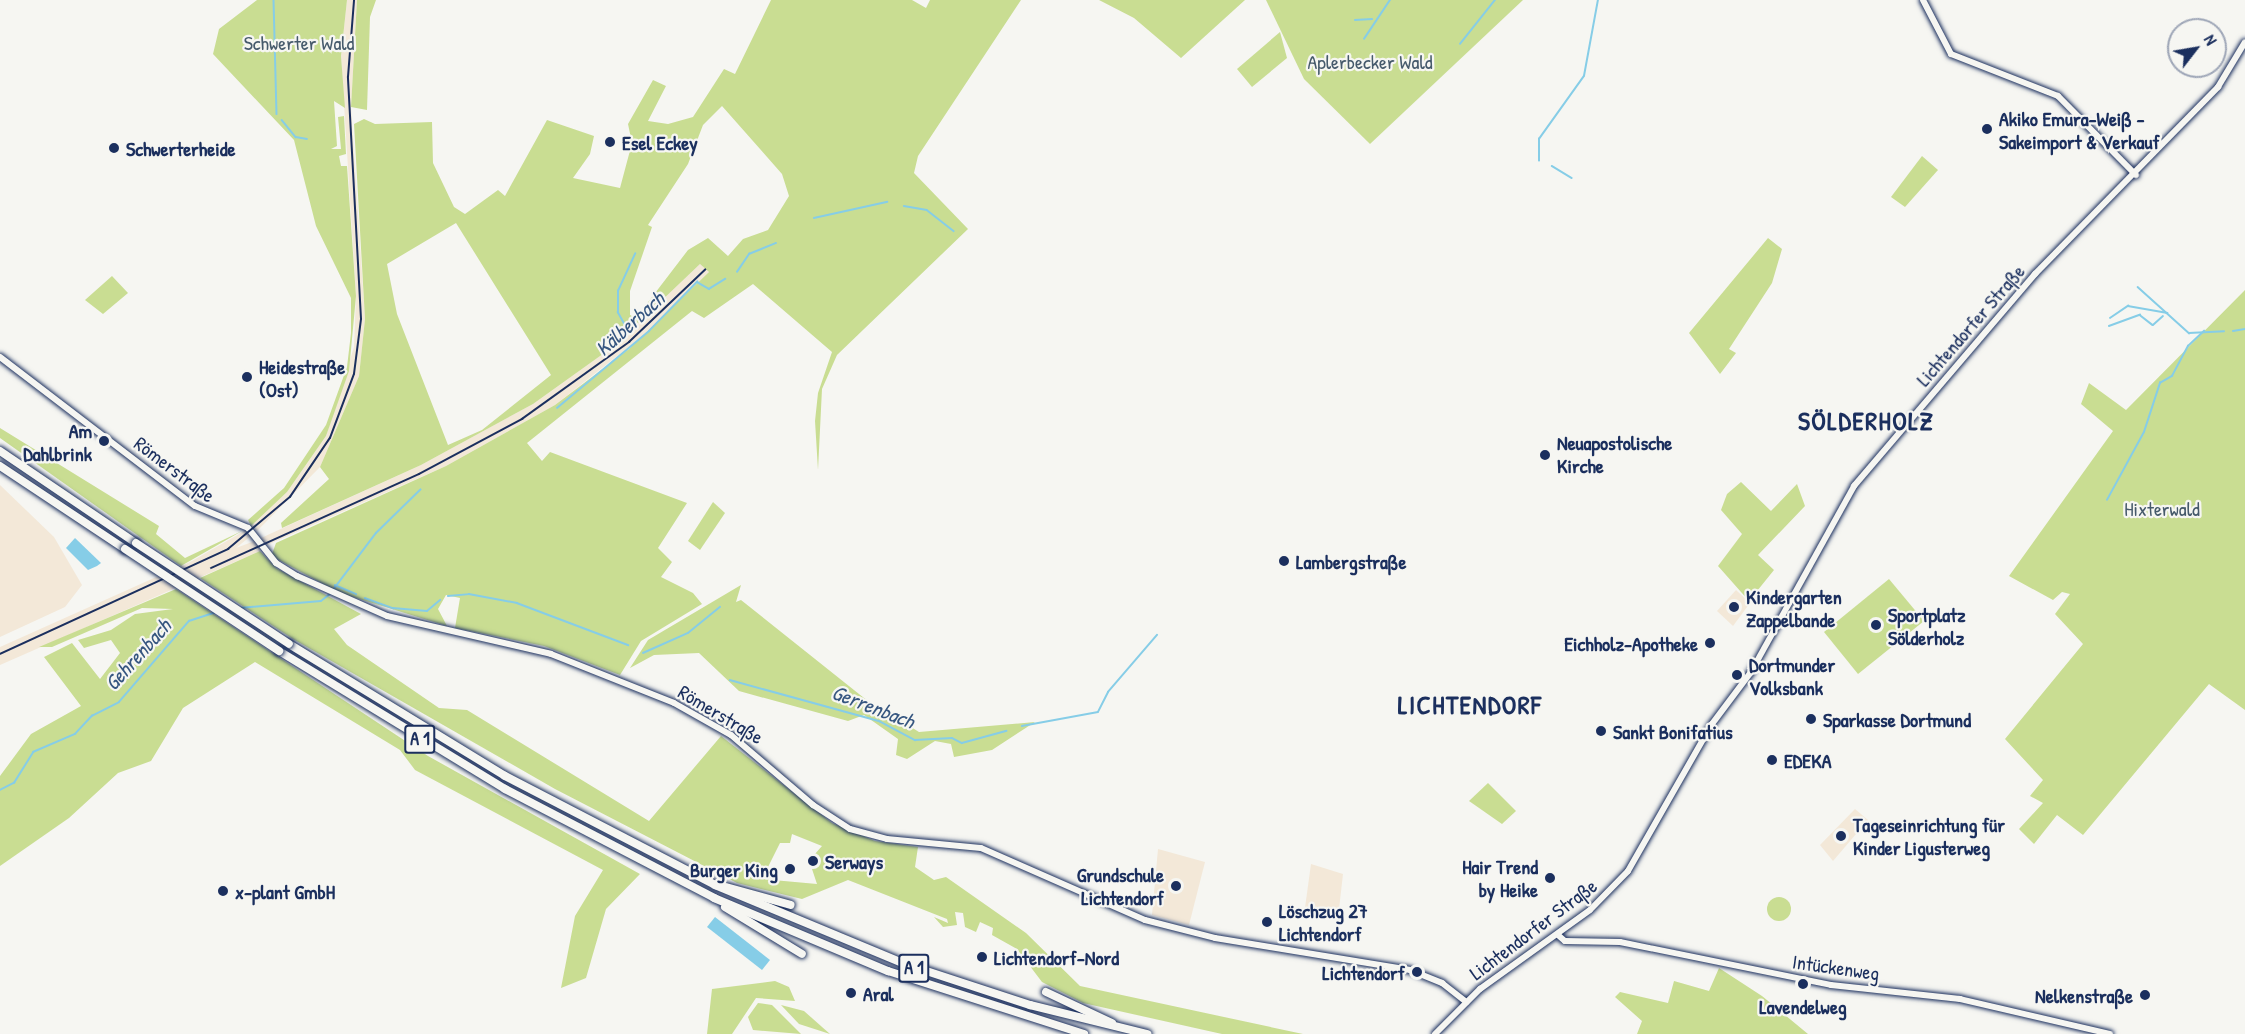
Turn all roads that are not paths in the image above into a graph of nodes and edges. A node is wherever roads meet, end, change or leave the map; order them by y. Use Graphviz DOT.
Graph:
graph roads {
  1 [pos="1923,0"];
  2 [pos="2245,42"];
  3 [pos="2136,175"];
  4 [pos="0,357"];
  5 [pos="0,451"];
  6 [pos="0,466"];
  7 [pos="715,885"];
  8 [pos="714,898"];
  9 [pos="791,905"];
  10 [pos="1558,935"];
  11 [pos="802,954"];
  12 [pos="1046,992"];
  13 [pos="1466,1002"];
  14 [pos="1121,1028"];
  15 [pos="1084,1034"];
  16 [pos="1147,1034"];
  17 [pos="1435,1034"];
  18 [pos="2110,1034"];
  1 -- 3 [label="street"];
  2 -- 3 [label="street, Lichtendorfer Straße"];
  3 -- 10 [label="street, Lichtendorfer Straße"];
  4 -- 13 [label="street, Römerstraße"];
  5 -- 7 [label="highway, A 1, bridge"];
  6 -- 8 [label="highway, A 1, bridge"];
  7 -- 9 [label="highway"];
  7 -- 14 [label="highway, A 1"];
  8 -- 11 [label="highway"];
  8 -- 15 [label="highway, A 1"];
  10 -- 13 [label="street, Lichtendorfer Straße"];
  10 -- 18 [label="street, Intückenweg"];
  12 -- 14 [label="highway"];
  13 -- 17 [label="street, Lichtendorfer Straße"];
  14 -- 16 [label="highway, A 1"];
}
